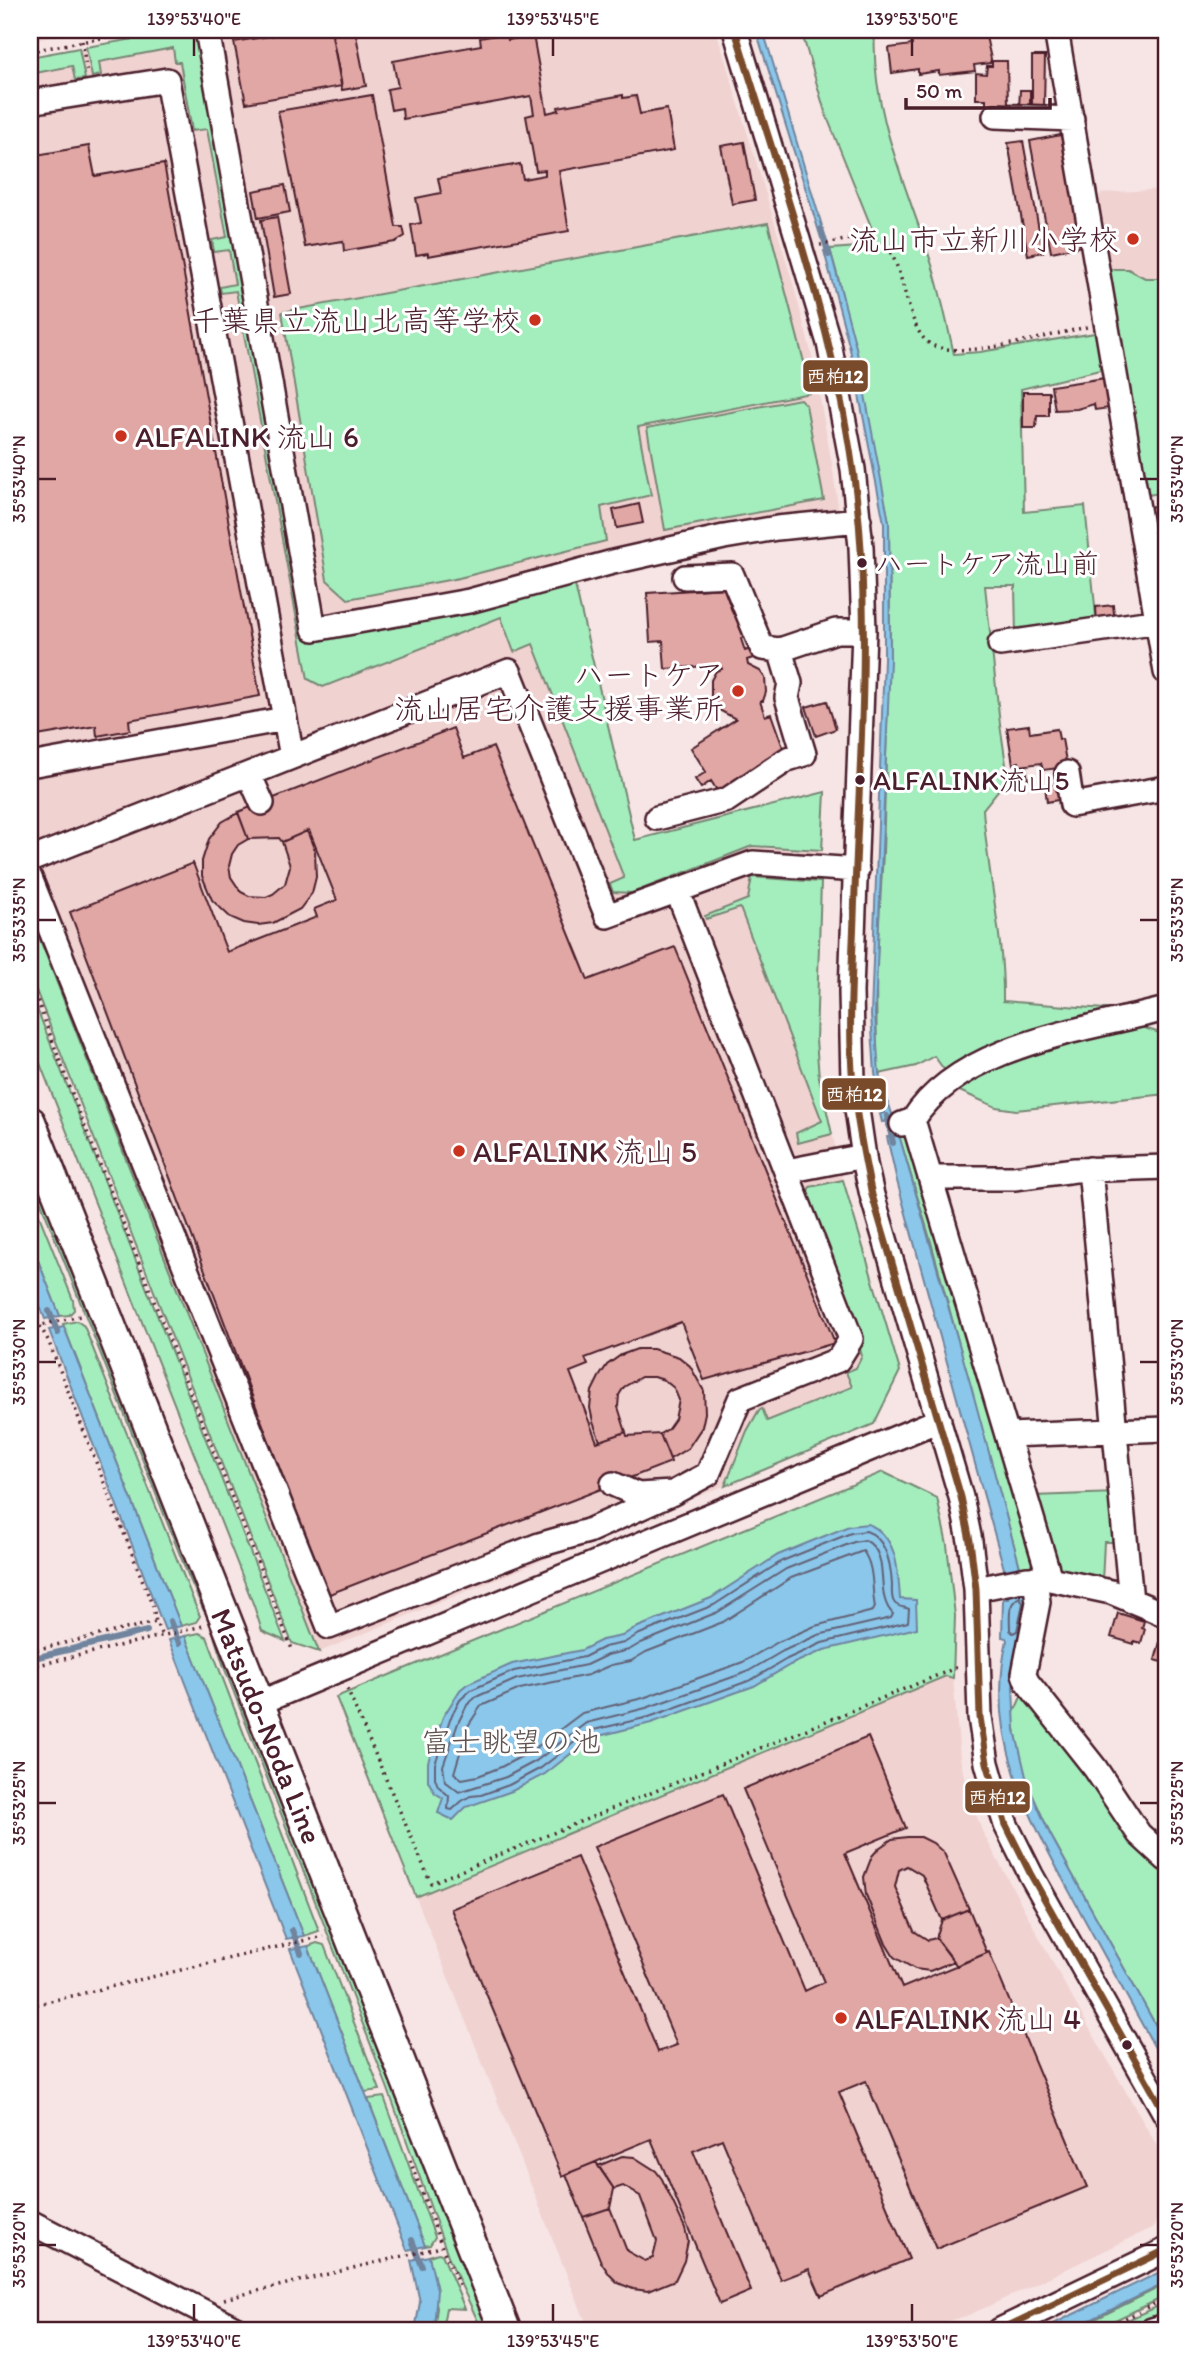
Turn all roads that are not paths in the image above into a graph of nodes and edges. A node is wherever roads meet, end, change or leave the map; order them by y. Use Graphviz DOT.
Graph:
graph roads {
  1 [pos="206,30"];
  2 [pos="735,30"];
  3 [pos="1056,30"];
  4 [pos="30,102"];
  5 [pos="995,117"];
  6 [pos="1072,119"];
  7 [pos="859,520"];
  8 [pos="685,577"];
  9 [pos="1162,620"];
  10 [pos="864,631"];
  11 [pos="1000,644"];
  12 [pos="780,650"];
  13 [pos="1166,672"];
  14 [pos="285,719"];
  15 [pos="292,757"];
  16 [pos="30,765"];
  17 [pos="1067,773"];
  18 [pos="249,774"];
  19 [pos="1166,788"];
  20 [pos="262,803"];
  21 [pos="657,818"];
  22 [pos="30,860"];
  23 [pos="857,870"];
  24 [pos="30,878"];
  25 [pos="677,890"];
  26 [pos="1166,1009"];
  27 [pos="30,1122"];
  28 [pos="864,1156"];
  29 [pos="1166,1167"];
  30 [pos="1090,1169"];
  31 [pos="787,1171"];
  32 [pos="931,1178"];
  33 [pos="939,1420"];
  34 [pos="1166,1429"];
  35 [pos="1115,1430"];
  36 [pos="1007,1435"];
  37 [pos="613,1484"];
  38 [pos="673,1493"];
  39 [pos="1029,1580"];
  40 [pos="976,1589"];
  41 [pos="1131,1601"];
  42 [pos="1166,1615"];
  43 [pos="259,1703"];
  44 [pos="1166,1859"];
  45 [pos="1166,2115"];
  46 [pos="30,2222"];
  47 [pos="1166,2250"];
  48 [pos="1166,2326"];
  49 [pos="239,2330"];
  50 [pos="505,2330"];
  51 [pos="1000,2330"];
  52 [pos="1152,2330"];
  1 -- 7 [label="street"];
  2 -- 7 [label="street"];
  3 -- 6 [label="street"];
  4 -- 14 [label="street"];
  5 -- 6 [label="street"];
  6 -- 9 [label="street"];
  7 -- 10 [label="street"];
  8 -- 12 [label="street"];
  9 -- 11 [label="street"];
  9 -- 13 [label="street"];
  10 -- 12 [label="street"];
  10 -- 23 [label="street"];
  12 -- 21 [label="street"];
  14 -- 15 [label="street"];
  14 -- 16 [label="street"];
  15 -- 18 [label="street"];
  15 -- 25 [label="street"];
  17 -- 19 [label="street"];
  18 -- 20 [label="street"];
  18 -- 22 [label="street"];
  23 -- 25 [label="street"];
  23 -- 28 [label="street"];
  24 -- 38 [label="street"];
  25 -- 31 [label="street"];
  26 -- 32 [label="street"];
  27 -- 43 [label="main road, Matsudo-Noda Line"];
  28 -- 31 [label="street"];
  28 -- 33 [label="street"];
  29 -- 30 [label="street"];
  30 -- 32 [label="street"];
  30 -- 35 [label="street"];
  31 -- 38 [label="street"];
  32 -- 36 [label="street"];
  33 -- 40 [label="street"];
  33 -- 43 [label="street"];
  34 -- 35 [label="street"];
  35 -- 36 [label="street"];
  35 -- 41 [label="street"];
  36 -- 39 [label="street"];
  37 -- 38 [label="street"];
  39 -- 40 [label="street"];
  39 -- 41 [label="street"];
  39 -- 44 [label="street"];
  40 -- 45 [label="street"];
  41 -- 42 [label="street"];
  43 -- 50 [label="main road, Matsudo-Noda Line"];
  46 -- 49 [label="street"];
  47 -- 51 [label="street"];
  48 -- 52 [label="street"];
}
